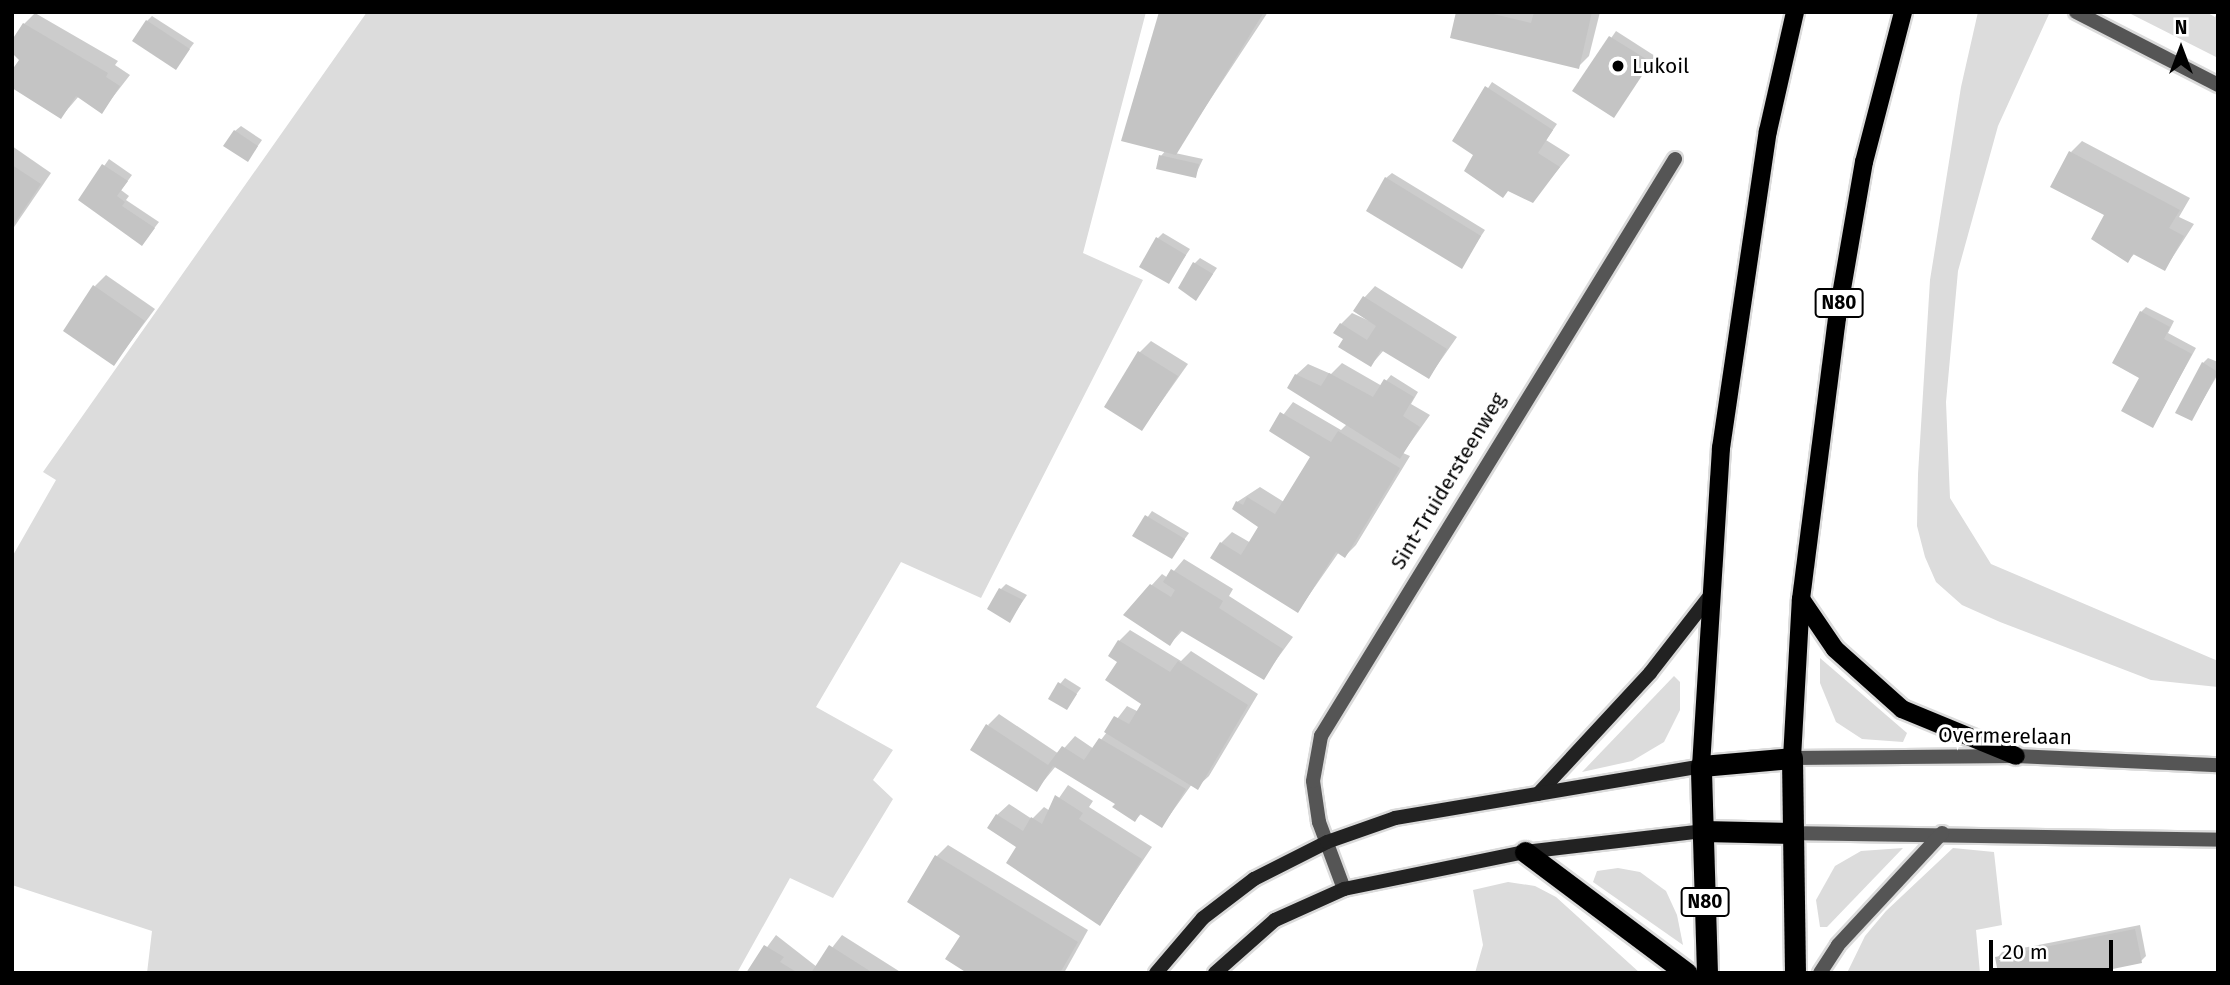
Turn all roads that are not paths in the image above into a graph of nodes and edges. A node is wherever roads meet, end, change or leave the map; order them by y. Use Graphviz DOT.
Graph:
graph roads {
  1 [pos="1795,12"];
  2 [pos="1903,12"];
  3 [pos="2076,12"];
  4 [pos="2218,85"];
  5 [pos="1675,159"];
  6 [pos="1710,596"];
  7 [pos="1801,599"];
  8 [pos="2016,756"];
  9 [pos="1792,758"];
  10 [pos="2218,765"];
  11 [pos="1701,766"];
  12 [pos="1538,794"];
  13 [pos="1703,831"];
  14 [pos="1792,833"];
  15 [pos="1942,833"];
  16 [pos="2218,840"];
  17 [pos="1326,842"];
  18 [pos="1525,852"];
  19 [pos="1344,889"];
  20 [pos="1156,973"];
  21 [pos="1214,973"];
  22 [pos="1687,973"];
  23 [pos="1707,973"];
  24 [pos="1796,973"];
  25 [pos="1820,973"];
  1 -- 6 [label="main road, N80"];
  2 -- 7 [label="main road, N80"];
  3 -- 4 [label="street"];
  5 -- 17 [label="street, Sint-Truidersteenweg"];
  6 -- 11 [label="main road, N80"];
  6 -- 12 [label="main road"];
  7 -- 8 [label="main road"];
  7 -- 9 [label="main road, N80"];
  8 -- 9 [label="street, Overmerelaan"];
  8 -- 10 [label="street, Overmerelaan"];
  9 -- 11 [label="highway"];
  9 -- 14 [label="highway, N80"];
  11 -- 12 [label="main road"];
  11 -- 13 [label="highway, N80"];
  12 -- 17 [label="main road"];
  13 -- 14 [label="highway"];
  13 -- 18 [label="main road"];
  13 -- 23 [label="highway, N80"];
  14 -- 15 [label="street"];
  14 -- 24 [label="highway, N80"];
  15 -- 16 [label="street"];
  15 -- 25 [label="street"];
  17 -- 19 [label="street, Sint-Truidersteenweg"];
  17 -- 20 [label="main road"];
  18 -- 19 [label="main road"];
  18 -- 22 [label="highway"];
  19 -- 21 [label="main road"];
}
